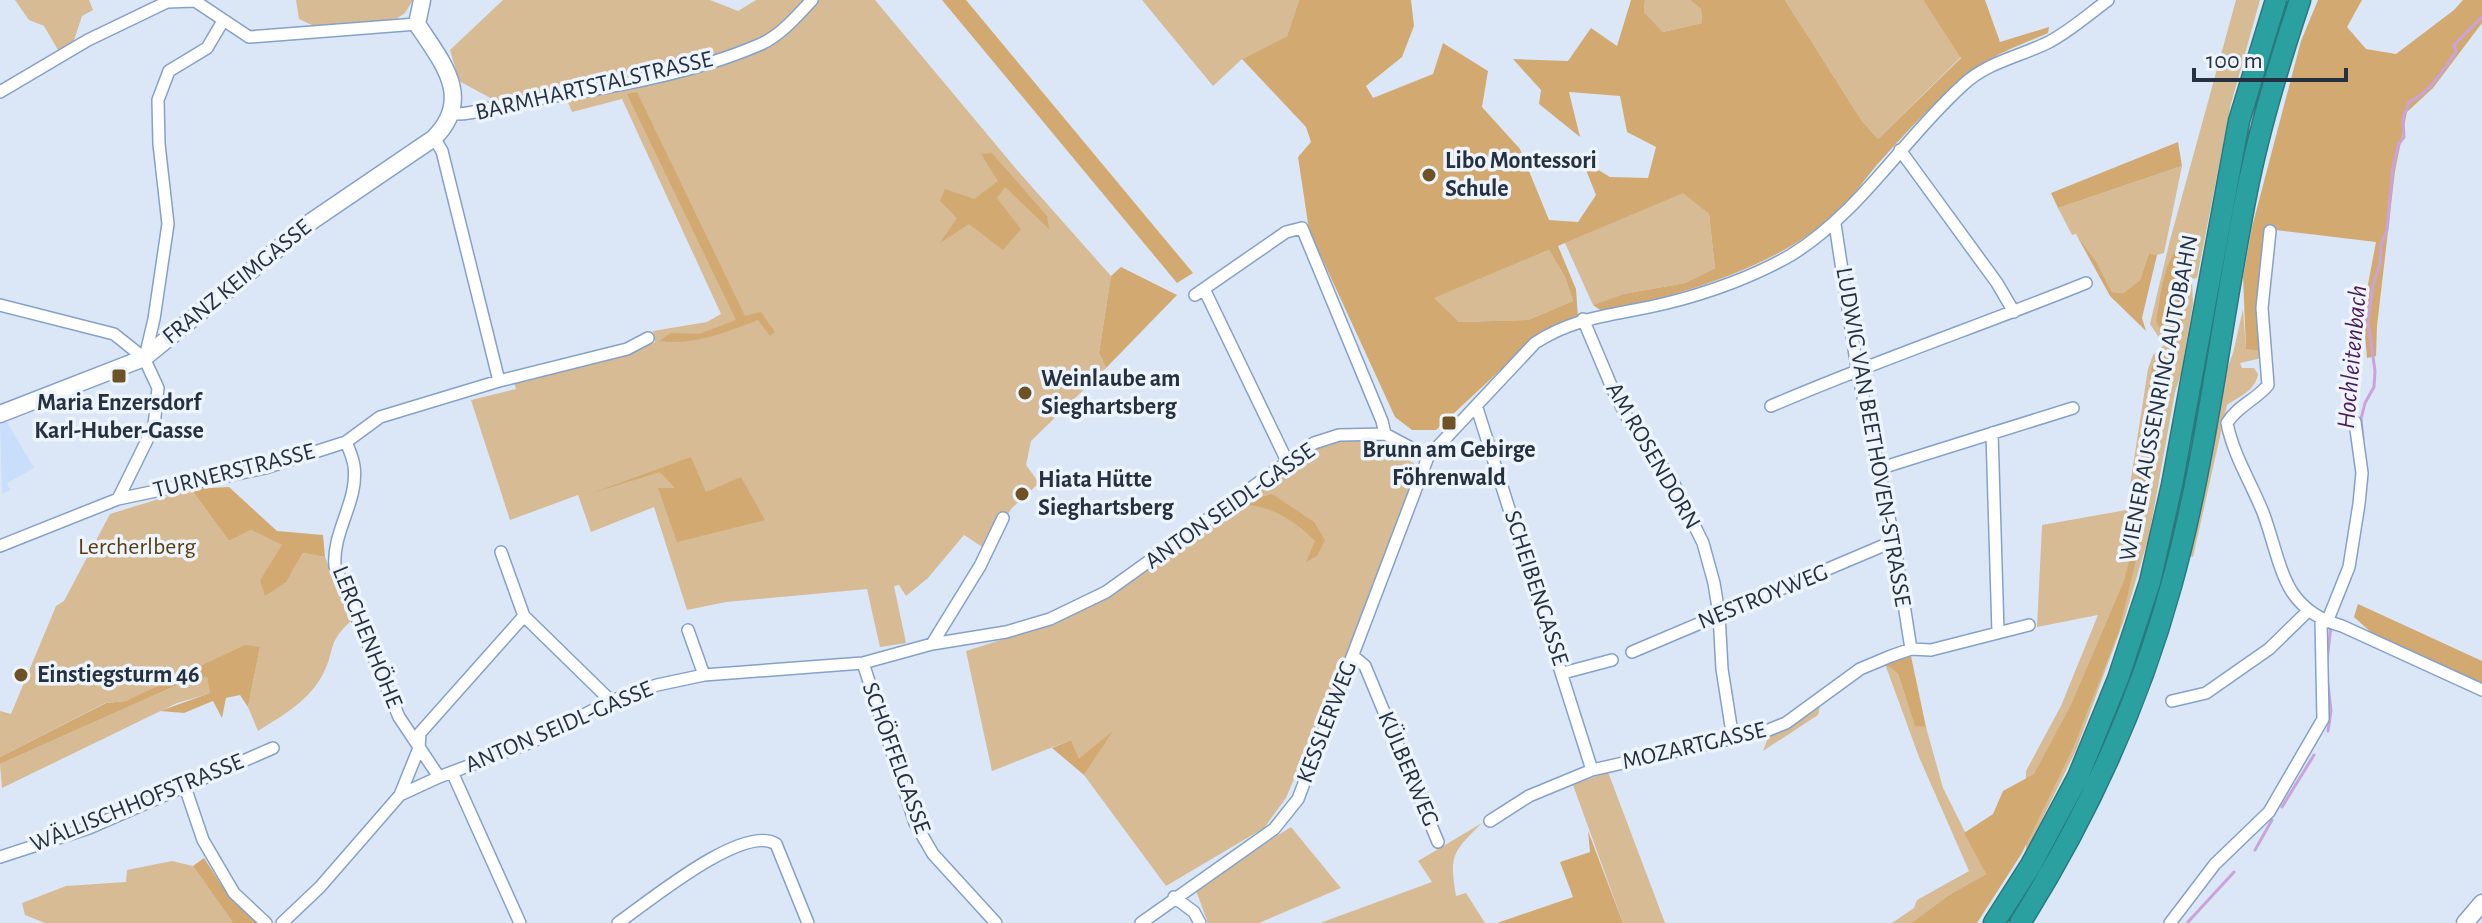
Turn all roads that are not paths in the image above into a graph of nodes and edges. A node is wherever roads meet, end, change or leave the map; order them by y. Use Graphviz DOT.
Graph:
graph roads {
  1 [pos="422,0"];
  2 [pos="812,0"];
  3 [pos="2108,0"];
  4 [pos="2276,0"];
  5 [pos="2300,0"];
  6 [pos="223,21"];
  7 [pos="417,24"];
  8 [pos="0,92"];
  9 [pos="453,114"];
  10 [pos="434,138"];
  11 [pos="1900,150"];
  12 [pos="1835,224"];
  13 [pos="2270,231"];
  14 [pos="2086,283"];
  15 [pos="0,305"];
  16 [pos="2014,312"];
  17 [pos="1583,319"];
  18 [pos="648,338"];
  19 [pos="144,358"];
  20 [pos="1857,368"];
  21 [pos="499,381"];
  22 [pos="1771,406"];
  23 [pos="1477,408"];
  24 [pos="2073,408"];
  25 [pos="0,414"];
  26 [pos="2355,422"];
  27 [pos="1992,433"];
  28 [pos="1385,434"];
  29 [pos="346,442"];
  30 [pos="1428,457"];
  31 [pos="1287,461"];
  32 [pos="1878,469"];
  33 [pos="118,499"];
  34 [pos="1003,518"];
  35 [pos="1894,541"];
  36 [pos="0,546"];
  37 [pos="501,552"];
  38 [pos="2308,611"];
  39 [pos="1719,614"];
  40 [pos="524,616"];
  41 [pos="2329,622"];
  42 [pos="2029,625"];
  43 [pos="688,630"];
  44 [pos="1998,632"];
  45 [pos="932,644"];
  46 [pos="1911,649"];
  47 [pos="1632,652"];
  48 [pos="1353,656"];
  49 [pos="1612,660"];
  50 [pos="863,663"];
  51 [pos="1563,673"];
  52 [pos="704,675"];
  53 [pos="2482,690"];
  54 [pos="611,701"];
  55 [pos="2172,701"];
  56 [pos="1733,739"];
  57 [pos="273,748"];
  58 [pos="419,748"];
  59 [pos="1592,770"];
  60 [pos="452,772"];
  61 [pos="439,777"];
  62 [pos="185,787"];
  63 [pos="400,795"];
  64 [pos="1490,821"];
  65 [pos="1438,842"];
  66 [pos="0,857"];
  67 [pos="1174,897"];
  68 [pos="2482,903"];
  69 [pos="266,923"];
  70 [pos="282,923"];
  71 [pos="520,923"];
  72 [pos="618,923"];
  73 [pos="808,923"];
  74 [pos="996,923"];
  75 [pos="1141,923"];
  76 [pos="1200,923"];
  77 [pos="1994,923"];
  78 [pos="2020,923"];
  79 [pos="2170,923"];
  80 [pos="2465,923"];
  1 -- 7 [label="main road"];
  2 -- 9 [label="street, BARMHARTSTALSTRASSE"];
  3 -- 11 [label="street"];
  4 -- 77 [label="highway, WIENER AUSSENRING AUTOBAHN"];
  5 -- 78 [label="highway, WIENER AUSSENRING AUTOBAHN"];
  6 -- 7 [label="street"];
  6 -- 8 [label="street"];
  6 -- 19 [label="street"];
  7 -- 9 [label="main road"];
  9 -- 10 [label="main road, FRANZ KEIMGASSE"];
  10 -- 19 [label="main road, FRANZ KEIMGASSE"];
  10 -- 21 [label="street"];
  11 -- 12 [label="street"];
  11 -- 16 [label="street"];
  12 -- 17 [label="street"];
  12 -- 20 [label="street, LUDWIG VAN BEETHOVEN-STRASSE"];
  13 -- 38 [label="street"];
  14 -- 16 [label="street"];
  15 -- 19 [label="street"];
  16 -- 20 [label="street"];
  17 -- 23 [label="street"];
  17 -- 39 [label="street, AM ROSENDORN"];
  18 -- 21 [label="street, TURNERSTRASSE"];
  19 -- 25 [label="main road, FRANZ KEIMGASSE"];
  19 -- 33 [label="street"];
  20 -- 22 [label="street"];
  20 -- 32 [label="street, LUDWIG VAN BEETHOVEN-STRASSE"];
  21 -- 29 [label="street, TURNERSTRASSE"];
  23 -- 30 [label="street"];
  23 -- 51 [label="street, SCHEIBENGASSE"];
  24 -- 27 [label="street"];
  26 -- 41 [label="street"];
  27 -- 32 [label="street"];
  27 -- 44 [label="street"];
  28 -- 30 [label="street, ANTON SEIDL-GASSE"];
  28 -- 31 [label="street, ANTON SEIDL-GASSE"];
  28 -- 31 [label="street"];
  29 -- 33 [label="street, TURNERSTRASSE"];
  29 -- 58 [label="street, LERCHENHÖHE"];
  30 -- 48 [label="street, KESSLERWEG"];
  31 -- 45 [label="street, ANTON SEIDL-GASSE"];
  32 -- 35 [label="street, LUDWIG VAN BEETHOVEN-STRASSE"];
  33 -- 36 [label="street, TURNERSTRASSE"];
  34 -- 45 [label="street"];
  35 -- 39 [label="street, NESTROYWEG"];
  35 -- 46 [label="street, LUDWIG VAN BEETHOVEN-STRASSE"];
  37 -- 40 [label="street"];
  38 -- 41 [label="street"];
  38 -- 55 [label="street"];
  39 -- 47 [label="street, NESTROYWEG"];
  39 -- 56 [label="street, AM ROSENDORN"];
  40 -- 54 [label="street"];
  40 -- 58 [label="street"];
  41 -- 53 [label="street"];
  41 -- 79 [label="street"];
  42 -- 44 [label="street, MOZARTGASSE"];
  43 -- 52 [label="street"];
  44 -- 46 [label="street, MOZARTGASSE"];
  45 -- 50 [label="street, ANTON SEIDL-GASSE"];
  46 -- 56 [label="street, MOZARTGASSE"];
  48 -- 65 [label="street, KÜLBERWEG"];
  48 -- 67 [label="street, KESSLERWEG"];
  49 -- 51 [label="street"];
  50 -- 52 [label="street, ANTON SEIDL-GASSE"];
  50 -- 74 [label="street, SCHÖFFELGASSE"];
  51 -- 59 [label="street, SCHEIBENGASSE"];
  52 -- 54 [label="street, ANTON SEIDL-GASSE"];
  54 -- 60 [label="street, ANTON SEIDL-GASSE"];
  56 -- 59 [label="street, MOZARTGASSE"];
  57 -- 62 [label="street, WÄLLISCHHOFSTRASSE"];
  58 -- 61 [label="street, LERCHENHÖHE"];
  58 -- 63 [label="street"];
  59 -- 64 [label="street, MOZARTGASSE"];
  60 -- 61 [label="street, ANTON SEIDL-GASSE"];
  60 -- 71 [label="street"];
  61 -- 63 [label="street, ANTON SEIDL-GASSE"];
  62 -- 66 [label="street, WÄLLISCHHOFSTRASSE"];
  62 -- 69 [label="street"];
  63 -- 70 [label="street, ANTON SEIDL-GASSE"];
  67 -- 75 [label="street, KESSLERWEG"];
  67 -- 76 [label="street"];
  68 -- 80 [label="main road"];
  72 -- 73 [label="street"];
}
